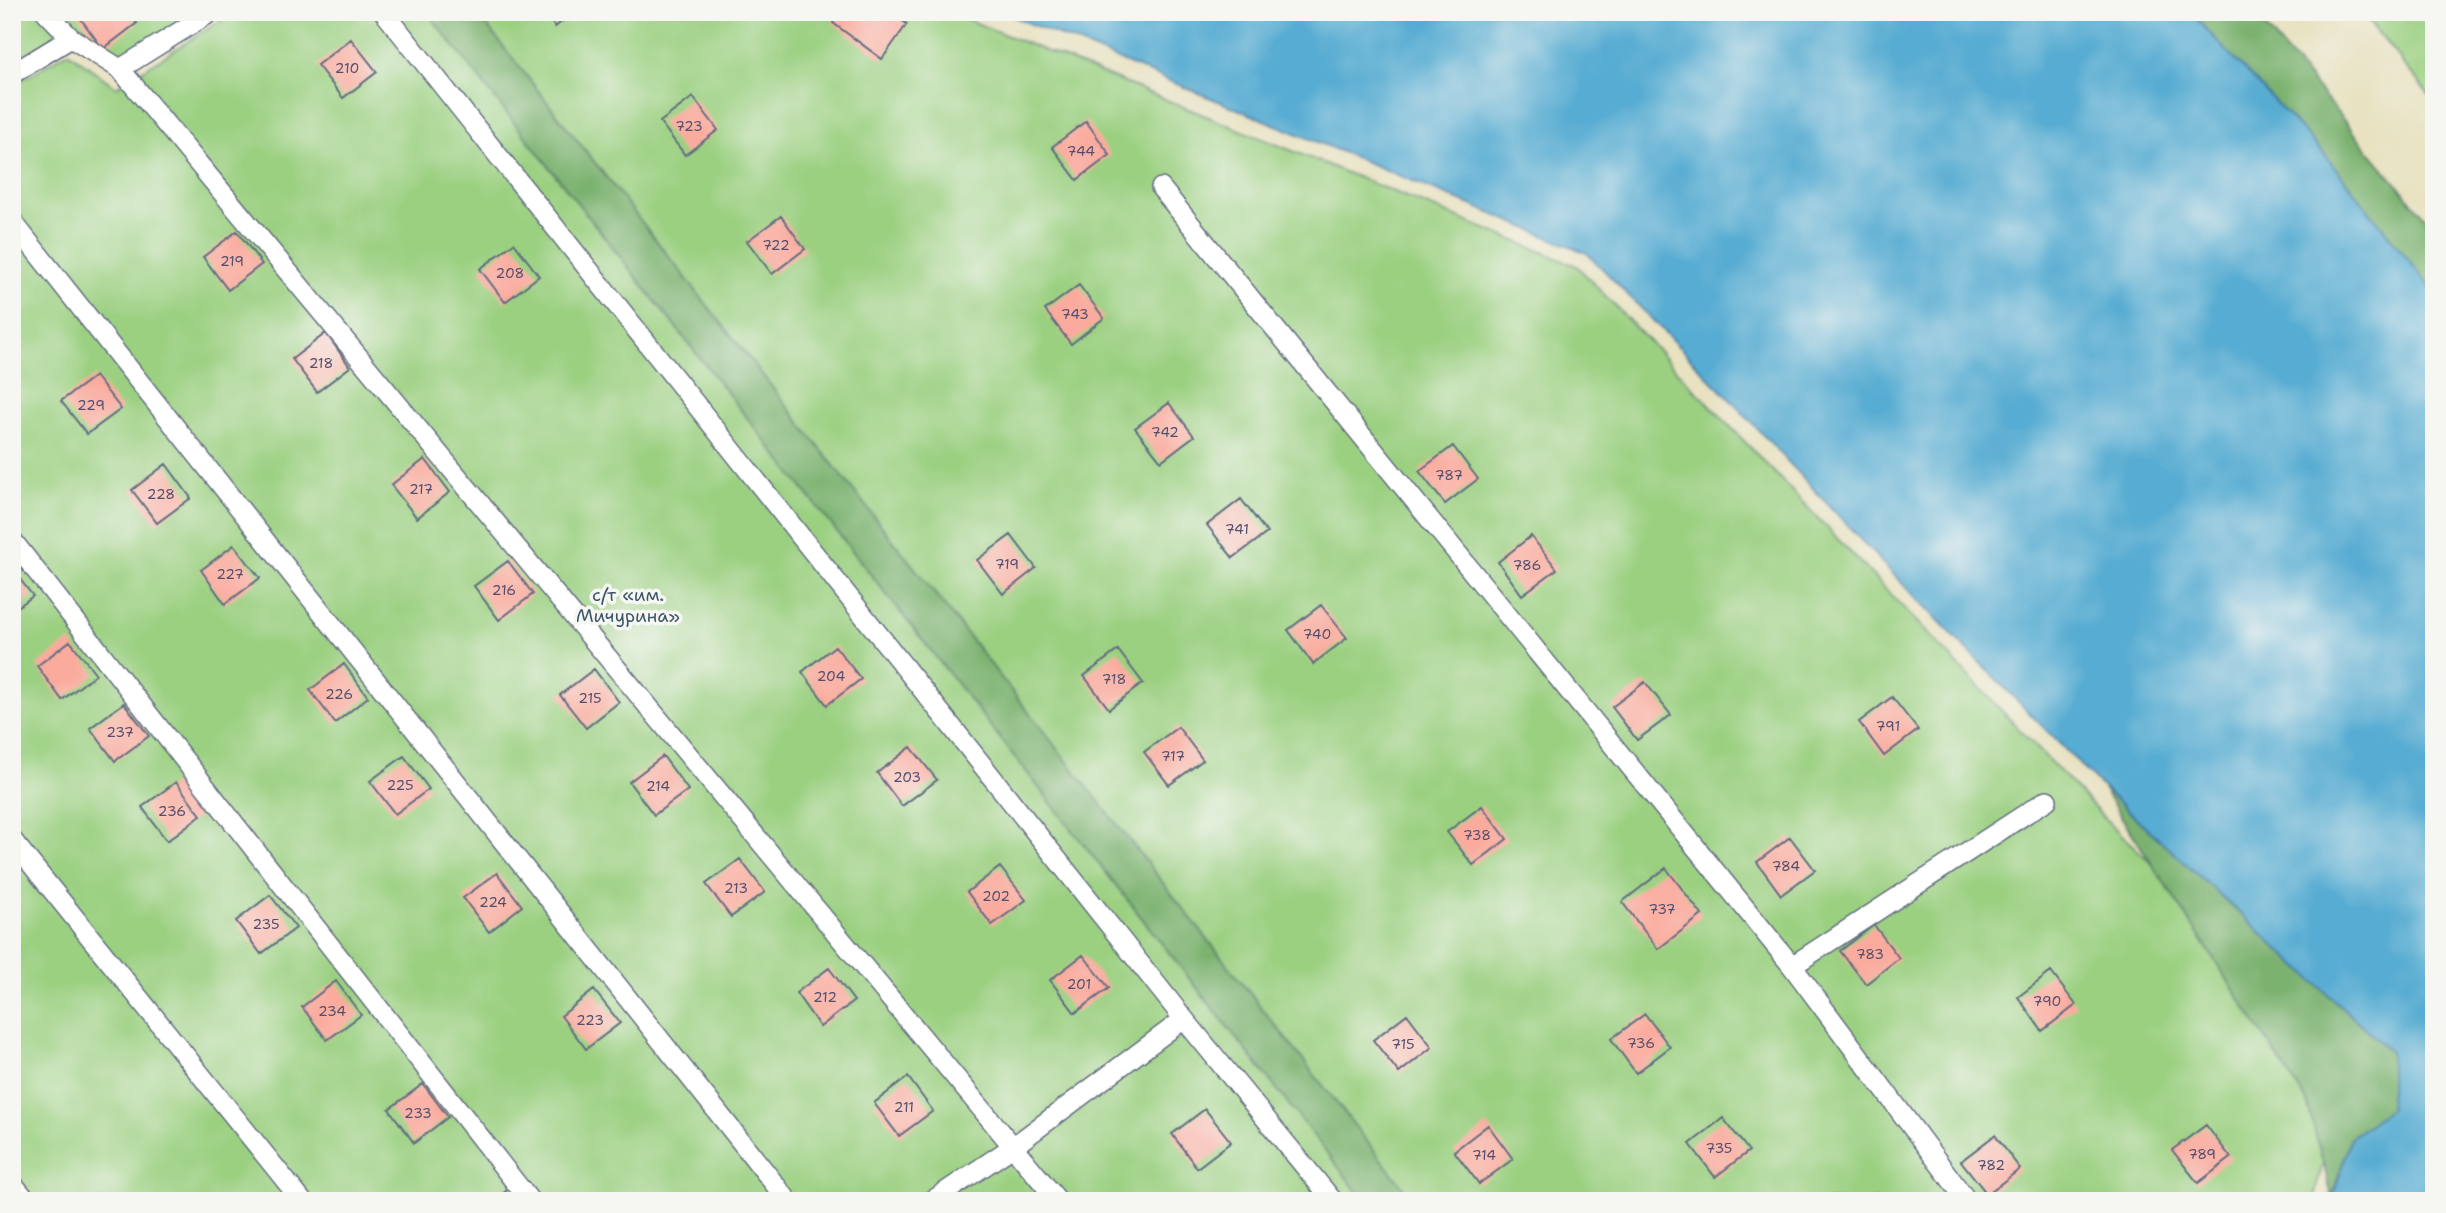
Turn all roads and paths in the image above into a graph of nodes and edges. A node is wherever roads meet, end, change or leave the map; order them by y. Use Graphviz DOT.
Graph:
graph roads {
  1 [pos="46,12"];
  2 [pos="211,12"];
  3 [pos="384,12"];
  4 [pos="71,38"];
  5 [pos="120,69"];
  6 [pos="12,74"];
  7 [pos="1161,188"];
  8 [pos="12,221"];
  9 [pos="12,540"];
  10 [pos="2047,800"];
  11 [pos="12,840"];
  12 [pos="1792,966"];
  13 [pos="1184,1019"];
  14 [pos="1014,1146"];
  15 [pos="12,1183"];
  16 [pos="27,1201"];
  17 [pos="302,1201"];
  18 [pos="530,1201"];
  19 [pos="788,1201"];
  20 [pos="932,1201"];
  21 [pos="1058,1201"];
  22 [pos="1333,1201"];
  23 [pos="1967,1201"];
  1 -- 4 [label="lane"];
  2 -- 5 [label="lane"];
  3 -- 13 [label="lane"];
  4 -- 5 [label="lane"];
  4 -- 6 [label="lane"];
  5 -- 14 [label="lane"];
  7 -- 12 [label="lane"];
  8 -- 19 [label="lane"];
  9 -- 18 [label="lane"];
  10 -- 12 [label="lane"];
  11 -- 17 [label="lane"];
  12 -- 23 [label="lane"];
  13 -- 14 [label="lane"];
  13 -- 22 [label="lane"];
  14 -- 20 [label="lane"];
  14 -- 21 [label="lane"];
  15 -- 16 [label="lane"];
}
